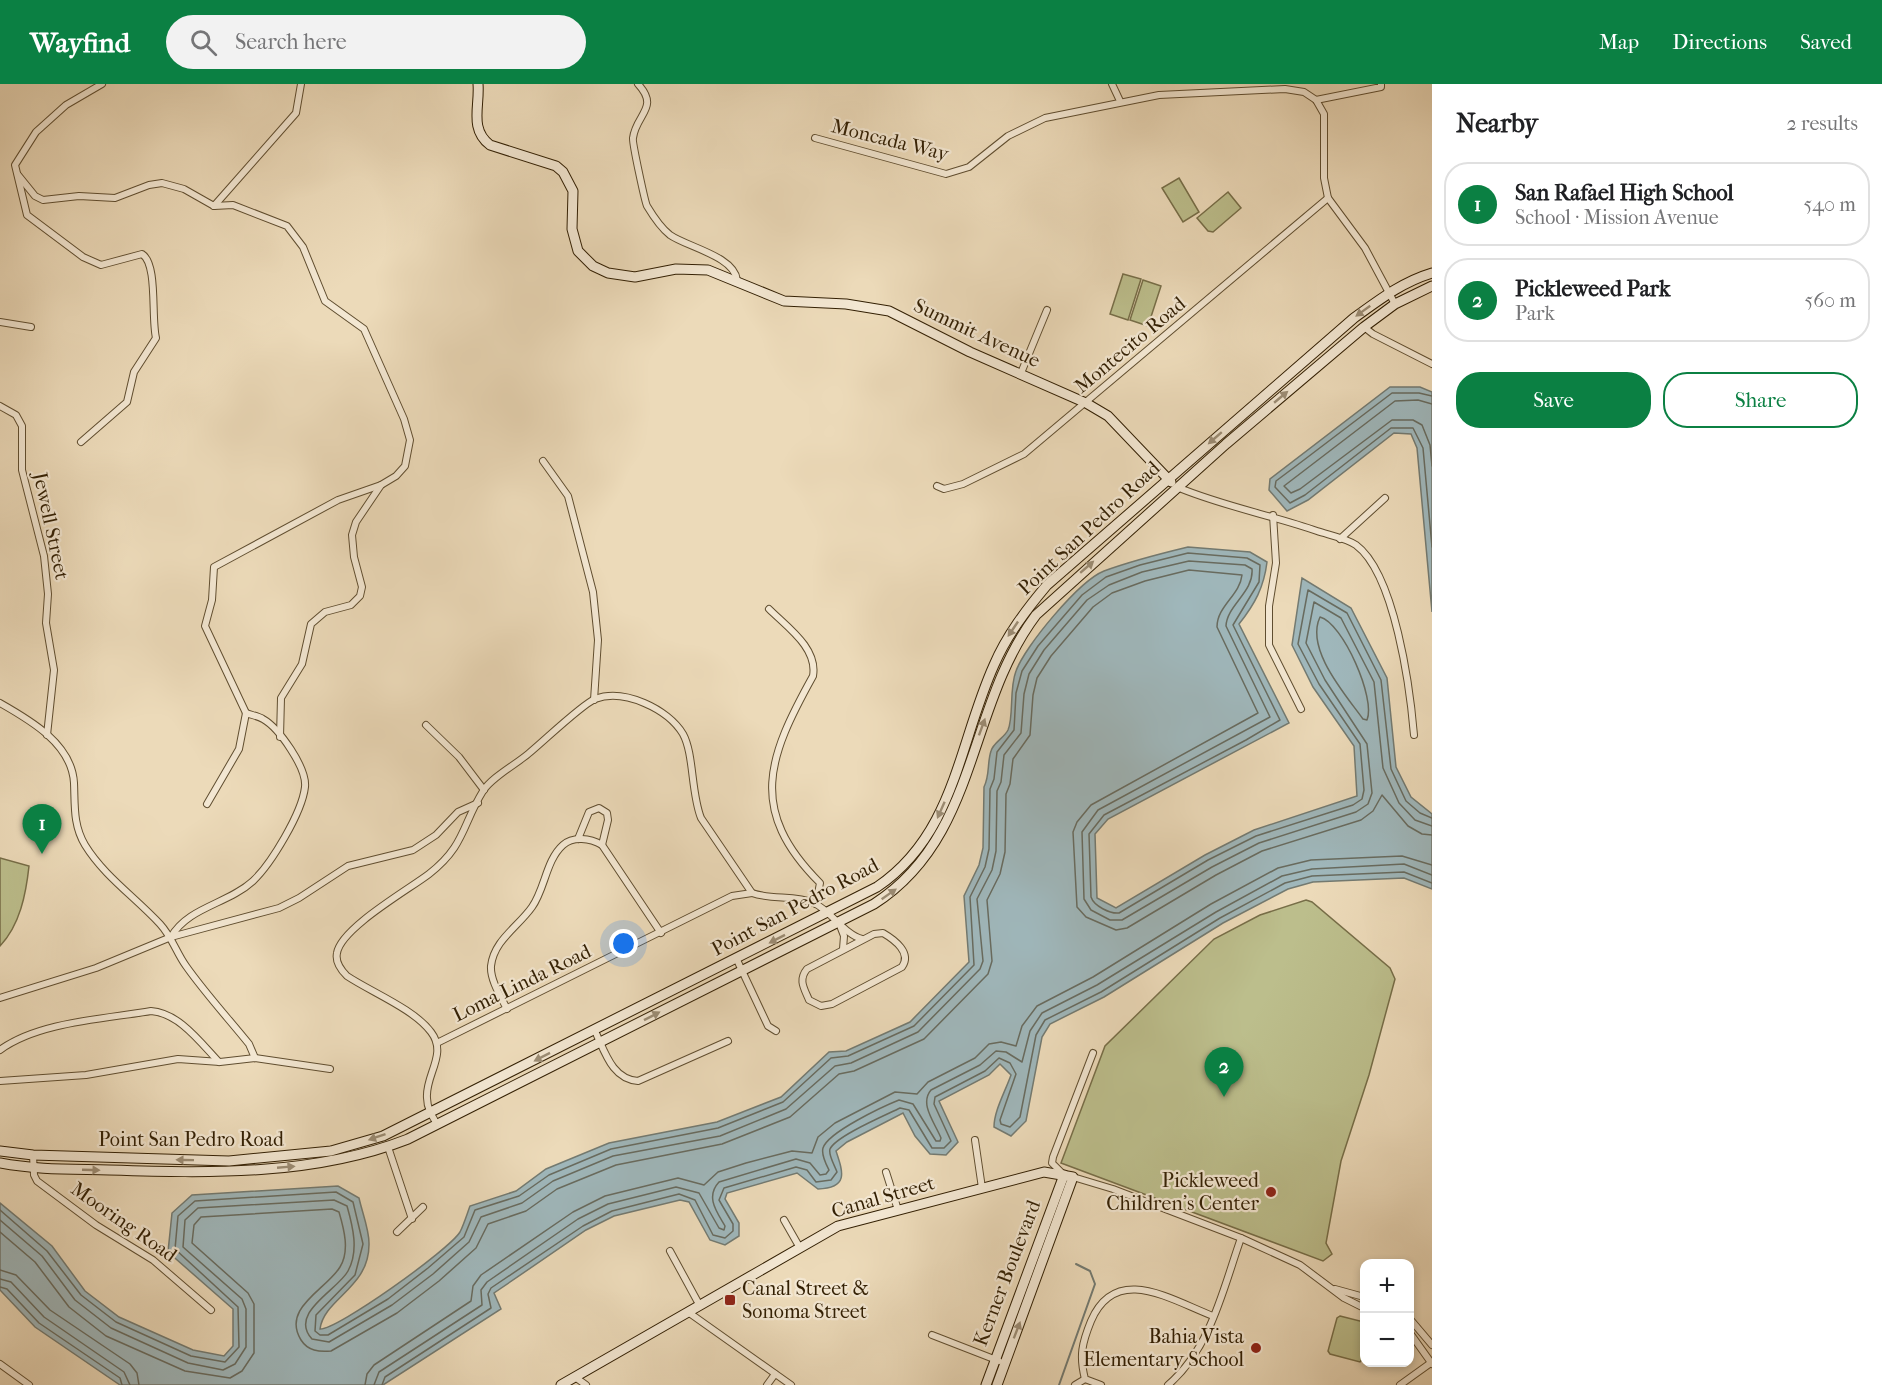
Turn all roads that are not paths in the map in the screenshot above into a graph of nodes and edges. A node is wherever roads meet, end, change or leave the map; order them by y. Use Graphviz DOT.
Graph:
graph roads {
  1 [pos="102,84"];
  2 [pos="302,84"];
  3 [pos="478,84"];
  4 [pos="638,84"];
  5 [pos="1112,84"];
  6 [pos="1381,84"];
  7 [pos="1316,100"];
  8 [pos="1120,101"];
  9 [pos="815,138"];
  10 [pos="16,172"];
  11 [pos="1328,198"];
  12 [pos="214,206"];
  13 [pos="1432,273"];
  14 [pos="737,280"];
  15 [pos="1432,286"];
  16 [pos="1389,292"];
  17 [pos="1395,304"];
  18 [pos="1047,310"];
  19 [pos="0,322"];
  20 [pos="31,327"];
  21 [pos="1364,327"];
  22 [pos="1432,364"];
  23 [pos="1021,373"];
  24 [pos="1086,403"];
  25 [pos="0,406"];
  26 [pos="81,442"];
  27 [pos="543,461"];
  28 [pos="1167,478"];
  29 [pos="381,485"];
  30 [pos="937,486"];
  31 [pos="1177,487"];
  32 [pos="1385,498"];
  33 [pos="1273,515"];
  34 [pos="1340,538"];
  35 [pos="769,609"];
  36 [pos="594,700"];
  37 [pos="0,703"];
  38 [pos="1301,709"];
  39 [pos="246,713"];
  40 [pos="426,725"];
  41 [pos="47,735"];
  42 [pos="1414,735"];
  43 [pos="280,737"];
  44 [pos="484,790"];
  45 [pos="478,803"];
  46 [pos="207,804"];
  47 [pos="578,839"];
  48 [pos="602,845"];
  49 [pos="753,893"];
  50 [pos="816,904"];
  51 [pos="829,913"];
  52 [pos="838,922"];
  53 [pos="661,933"];
  54 [pos="171,937"];
  55 [pos="862,939"];
  56 [pos="843,949"];
  57 [pos="737,960"];
  58 [pos="743,971"];
  59 [pos="0,998"];
  60 [pos="507,1009"];
  61 [pos="594,1031"];
  62 [pos="776,1031"];
  63 [pos="728,1041"];
  64 [pos="600,1042"];
  65 [pos="437,1043"];
  66 [pos="0,1050"];
  67 [pos="1093,1053"];
  68 [pos="255,1058"];
  69 [pos="219,1062"];
  70 [pos="330,1069"];
  71 [pos="0,1081"];
  72 [pos="430,1113"];
  73 [pos="437,1124"];
  74 [pos="975,1140"];
  75 [pos="388,1147"];
  76 [pos="0,1151"];
  77 [pos="33,1155"];
  78 [pos="0,1163"];
  79 [pos="33,1168"];
  80 [pos="886,1172"];
  81 [pos="1068,1176"];
  82 [pos="982,1188"];
  83 [pos="423,1207"];
  84 [pos="898,1210"];
  85 [pos="412,1219"];
  86 [pos="784,1220"];
  87 [pos="397,1232"];
  88 [pos="1241,1238"];
  89 [pos="800,1248"];
  90 [pos="670,1251"];
  91 [pos="1334,1289"];
  92 [pos="1360,1297"];
  93 [pos="700,1306"];
  94 [pos="1360,1306"];
  95 [pos="211,1310"];
  96 [pos="688,1312"];
  97 [pos="1213,1316"];
  98 [pos="1414,1324"];
  99 [pos="932,1335"];
  100 [pos="1414,1338"];
  101 [pos="1432,1345"];
  102 [pos="994,1359"];
  103 [pos="1005,1363"];
  104 [pos="1432,1363"];
  105 [pos="0,1364"];
  106 [pos="775,1374"];
  107 [pos="575,1377"];
  108 [pos="1085,1379"];
  109 [pos="29,1385"];
  110 [pos="561,1385"];
  111 [pos="586,1385"];
  112 [pos="767,1385"];
  113 [pos="791,1385"];
  114 [pos="986,1385"];
  115 [pos="997,1385"];
  116 [pos="1075,1385"];
  117 [pos="1101,1385"];
  118 [pos="1168,1385"];
  119 [pos="1400,1385"];
  1 -- 10 [label="street"];
  2 -- 12 [label="street"];
  3 -- 14 [label="main road, Summit Avenue"];
  4 -- 14 [label="street"];
  5 -- 8 [label="street"];
  6 -- 7 [label="street"];
  7 -- 8 [label="street, Moncada Way"];
  7 -- 11 [label="street"];
  8 -- 9 [label="street, Moncada Way"];
  10 -- 12 [label="street"];
  10 -- 26 [label="street"];
  11 -- 16 [label="street"];
  11 -- 24 [label="street, Montecito Road"];
  12 -- 29 [label="street"];
  13 -- 16 [label="main road, Point San Pedro Road"];
  14 -- 23 [label="main road, Summit Avenue"];
  15 -- 17 [label="main road, Point San Pedro Road"];
  16 -- 17 [label="street"];
  16 -- 28 [label="main road, Point San Pedro Road, one-way"];
  17 -- 21 [label="main road, Point San Pedro Road"];
  18 -- 23 [label="street"];
  19 -- 20 [label="street"];
  21 -- 22 [label="street"];
  31 -- 21 [label="main road, Point San Pedro Road, one-way"];
  23 -- 24 [label="main road, Summit Avenue"];
  24 -- 28 [label="main road, Summit Avenue"];
  24 -- 30 [label="street, Montecito Road"];
  25 -- 41 [label="street, Jewell Street"];
  27 -- 36 [label="street"];
  28 -- 31 [label="main road, Summit Avenue"];
  28 -- 51 [label="main road, Point San Pedro Road, one-way"];
  29 -- 39 [label="street"];
  29 -- 43 [label="street"];
  31 -- 33 [label="street, Summit Avenue"];
  52 -- 31 [label="main road, Point San Pedro Road, one-way"];
  32 -- 34 [label="street"];
  33 -- 34 [label="street, Summit Avenue"];
  33 -- 38 [label="street"];
  34 -- 42 [label="street, Summit Avenue"];
  35 -- 50 [label="street"];
  36 -- 44 [label="street"];
  36 -- 49 [label="street"];
  37 -- 41 [label="street"];
  39 -- 43 [label="street"];
  39 -- 46 [label="street"];
  40 -- 44 [label="street"];
  41 -- 54 [label="street"];
  43 -- 54 [label="street"];
  44 -- 45 [label="street"];
  45 -- 54 [label="street"];
  45 -- 65 [label="street"];
  47 -- 48 [label="street"];
  47 -- 48 [label="street"];
  47 -- 60 [label="street"];
  48 -- 53 [label="street"];
  49 -- 50 [label="street"];
  49 -- 53 [label="street, Loma Linda Road"];
  50 -- 51 [label="street"];
  51 -- 52 [label="street"];
  51 -- 57 [label="main road, Point San Pedro Road, one-way"];
  52 -- 55 [label="street"];
  52 -- 56 [label="street"];
  52 -- 58 [label="main road, Point San Pedro Road"];
  53 -- 60 [label="street, Loma Linda Road"];
  54 -- 59 [label="street"];
  54 -- 68 [label="street"];
  55 -- 56 [label="street"];
  55 -- 56 [label="street"];
  57 -- 58 [label="street"];
  57 -- 61 [label="main road, Point San Pedro Road"];
  58 -- 62 [label="street"];
  64 -- 58 [label="main road, Point San Pedro Road, one-way"];
  60 -- 65 [label="street, Loma Linda Road"];
  61 -- 64 [label="street"];
  61 -- 72 [label="main road, Point San Pedro Road, one-way"];
  63 -- 64 [label="street"];
  64 -- 73 [label="main road, Point San Pedro Road"];
  65 -- 72 [label="street"];
  66 -- 69 [label="street"];
  67 -- 81 [label="street"];
  68 -- 69 [label="street"];
  68 -- 70 [label="street"];
  69 -- 71 [label="street"];
  72 -- 73 [label="street"];
  72 -- 77 [label="main road, Point San Pedro Road, one-way"];
  73 -- 75 [label="main road, Point San Pedro Road"];
  74 -- 82 [label="street"];
  79 -- 75 [label="main road, Point San Pedro Road, one-way"];
  75 -- 85 [label="street"];
  76 -- 77 [label="main road, Point San Pedro Road"];
  77 -- 79 [label="street"];
  78 -- 79 [label="main road, Point San Pedro Road"];
  79 -- 95 [label="street, Mooring Road"];
  80 -- 84 [label="street"];
  81 -- 82 [label="main road, Canal Street"];
  81 -- 88 [label="street, Canal Street"];
  81 -- 102 [label="main road, Kerner Boulevard"];
  103 -- 81 [label="main road, Kerner Boulevard, one-way"];
  82 -- 84 [label="main road, Canal Street"];
  83 -- 85 [label="street"];
  84 -- 89 [label="main road, Canal Street"];
  85 -- 87 [label="street"];
  86 -- 89 [label="street"];
  88 -- 91 [label="street, Canal Street"];
  88 -- 97 [label="street"];
  89 -- 93 [label="main road, Canal Street"];
  90 -- 93 [label="street"];
  91 -- 92 [label="street"];
  91 -- 94 [label="street, Canal Street"];
  93 -- 96 [label="main road, Canal Street"];
  96 -- 106 [label="street"];
  96 -- 107 [label="main road, Canal Street"];
  97 -- 108 [label="street"];
  97 -- 118 [label="street"];
  98 -- 101 [label="street"];
  99 -- 102 [label="street"];
  100 -- 104 [label="street"];
  102 -- 103 [label="street"];
  102 -- 114 [label="main road, Kerner Boulevard"];
  103 -- 115 [label="main road, Kerner Boulevard"];
  104 -- 119 [label="street"];
  105 -- 109 [label="street"];
  106 -- 112 [label="street"];
  106 -- 113 [label="street"];
  107 -- 110 [label="main road, Canal Street"];
  107 -- 111 [label="street"];
  108 -- 116 [label="street"];
  108 -- 117 [label="street"];
}
